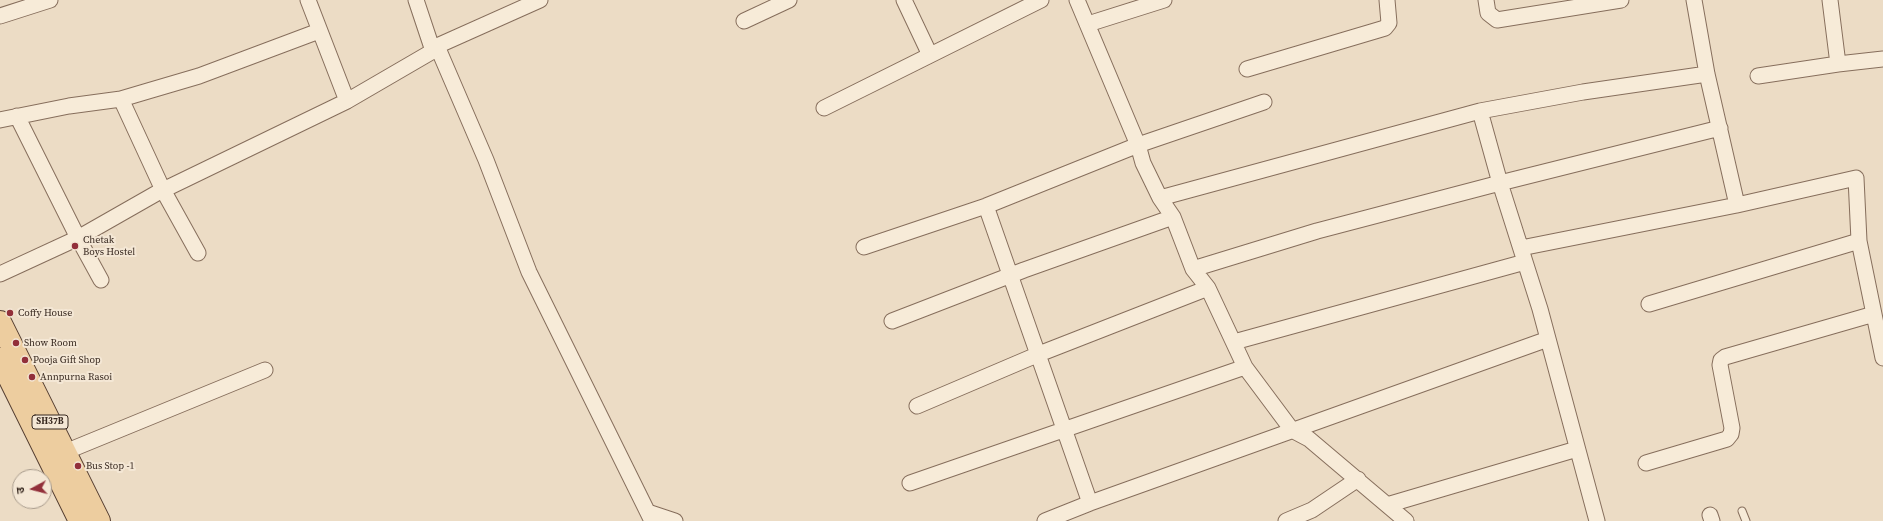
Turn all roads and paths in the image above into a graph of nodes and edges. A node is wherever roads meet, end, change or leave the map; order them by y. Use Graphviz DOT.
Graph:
graph roads {
  1 [pos="50,0"];
  2 [pos="308,0"];
  3 [pos="416,0"];
  4 [pos="540,0"];
  5 [pos="789,0"];
  6 [pos="904,0"];
  7 [pos="1041,0"];
  8 [pos="1077,0"];
  9 [pos="1164,0"];
  10 [pos="1387,0"];
  11 [pos="1486,0"];
  12 [pos="1622,0"];
  13 [pos="1694,0"];
  14 [pos="1830,0"];
  15 [pos="1570,5"];
  16 [pos="0,16"];
  17 [pos="744,20"];
  18 [pos="1088,24"];
  19 [pos="319,31"];
  20 [pos="435,49"];
  21 [pos="930,55"];
  22 [pos="1883,59"];
  23 [pos="1838,64"];
  24 [pos="1247,69"];
  25 [pos="1707,74"];
  26 [pos="1758,76"];
  27 [pos="121,99"];
  28 [pos="347,101"];
  29 [pos="1264,102"];
  30 [pos="824,108"];
  31 [pos="1480,111"];
  32 [pos="17,116"];
  33 [pos="0,120"];
  34 [pos="1720,128"];
  35 [pos="1138,145"];
  36 [pos="1500,183"];
  37 [pos="163,190"];
  38 [pos="1160,198"];
  39 [pos="1737,205"];
  40 [pos="986,206"];
  41 [pos="1173,217"];
  42 [pos="78,238"];
  43 [pos="1859,240"];
  44 [pos="864,247"];
  45 [pos="198,253"];
  46 [pos="1523,255"];
  47 [pos="1193,269"];
  48 [pos="0,274"];
  49 [pos="1011,276"];
  50 [pos="102,280"];
  51 [pos="1208,288"];
  52 [pos="1649,304"];
  53 [pos="1874,314"];
  54 [pos="892,321"];
  55 [pos="0,322"];
  56 [pos="1548,339"];
  57 [pos="1234,342"];
  58 [pos="1039,354"];
  59 [pos="1883,358"];
  60 [pos="0,359"];
  61 [pos="1245,367"];
  62 [pos="264,370"];
  63 [pos="917,406"];
  64 [pos="1065,430"];
  65 [pos="1292,430"];
  66 [pos="1577,450"];
  67 [pos="65,452"];
  68 [pos="1646,463"];
  69 [pos="1358,479"];
  70 [pos="910,484"];
  71 [pos="1090,503"];
  72 [pos="1388,505"];
  73 [pos="1742,511"];
  74 [pos="650,517"];
  75 [pos="1304,518"];
  76 [pos="80,521"];
  77 [pos="99,521"];
  78 [pos="675,521"];
  79 [pos="1045,521"];
  80 [pos="1286,521"];
  81 [pos="1406,521"];
  82 [pos="1597,521"];
  83 [pos="1746,521"];
  1 -- 16 [label="street"];
  2 -- 19 [label="street"];
  3 -- 20 [label="street"];
  4 -- 20 [label="street"];
  5 -- 17 [label="street"];
  6 -- 21 [label="street"];
  7 -- 21 [label="street"];
  8 -- 18 [label="street"];
  9 -- 18 [label="street"];
  10 -- 24 [label="street"];
  11 -- 15 [label="street"];
  12 -- 15 [label="street"];
  13 -- 25 [label="street"];
  14 -- 23 [label="street"];
  18 -- 35 [label="street"];
  19 -- 27 [label="street"];
  19 -- 28 [label="street"];
  20 -- 28 [label="street"];
  20 -- 74 [label="street"];
  21 -- 30 [label="street"];
  22 -- 23 [label="street"];
  23 -- 26 [label="street"];
  25 -- 31 [label="street"];
  25 -- 34 [label="street"];
  27 -- 32 [label="street"];
  27 -- 37 [label="street"];
  28 -- 37 [label="street"];
  29 -- 35 [label="street"];
  31 -- 36 [label="street"];
  31 -- 38 [label="street"];
  32 -- 33 [label="street"];
  32 -- 42 [label="street"];
  34 -- 36 [label="street"];
  34 -- 39 [label="street"];
  35 -- 38 [label="street"];
  35 -- 40 [label="street"];
  36 -- 46 [label="street"];
  36 -- 47 [label="street"];
  37 -- 42 [label="street"];
  37 -- 45 [label="street"];
  38 -- 41 [label="street"];
  39 -- 43 [label="street"];
  39 -- 46 [label="street"];
  40 -- 44 [label="street"];
  40 -- 49 [label="street"];
  41 -- 47 [label="street"];
  41 -- 49 [label="street"];
  42 -- 48 [label="street"];
  42 -- 50 [label="street"];
  43 -- 52 [label="street"];
  43 -- 53 [label="street"];
  46 -- 56 [label="street"];
  46 -- 57 [label="street"];
  47 -- 51 [label="street"];
  49 -- 54 [label="street"];
  49 -- 58 [label="street"];
  51 -- 57 [label="street"];
  51 -- 58 [label="street"];
  53 -- 59 [label="street"];
  53 -- 68 [label="street"];
  55 -- 67 [label="main road, SH37B"];
  56 -- 65 [label="street"];
  56 -- 66 [label="street"];
  57 -- 61 [label="street"];
  58 -- 63 [label="street"];
  58 -- 64 [label="street"];
  60 -- 76 [label="main road"];
  61 -- 64 [label="street"];
  61 -- 65 [label="street"];
  62 -- 67 [label="street"];
  64 -- 70 [label="street"];
  64 -- 71 [label="street"];
  65 -- 69 [label="street"];
  65 -- 71 [label="street"];
  66 -- 72 [label="street"];
  66 -- 82 [label="street"];
  67 -- 77 [label="main road, SH37B"];
  69 -- 72 [label="street"];
  69 -- 75 [label="street"];
  71 -- 79 [label="street"];
  72 -- 81 [label="street"];
  73 -- 83 [label="lane"];
  74 -- 78 [label="street"];
  75 -- 80 [label="street"];
}
